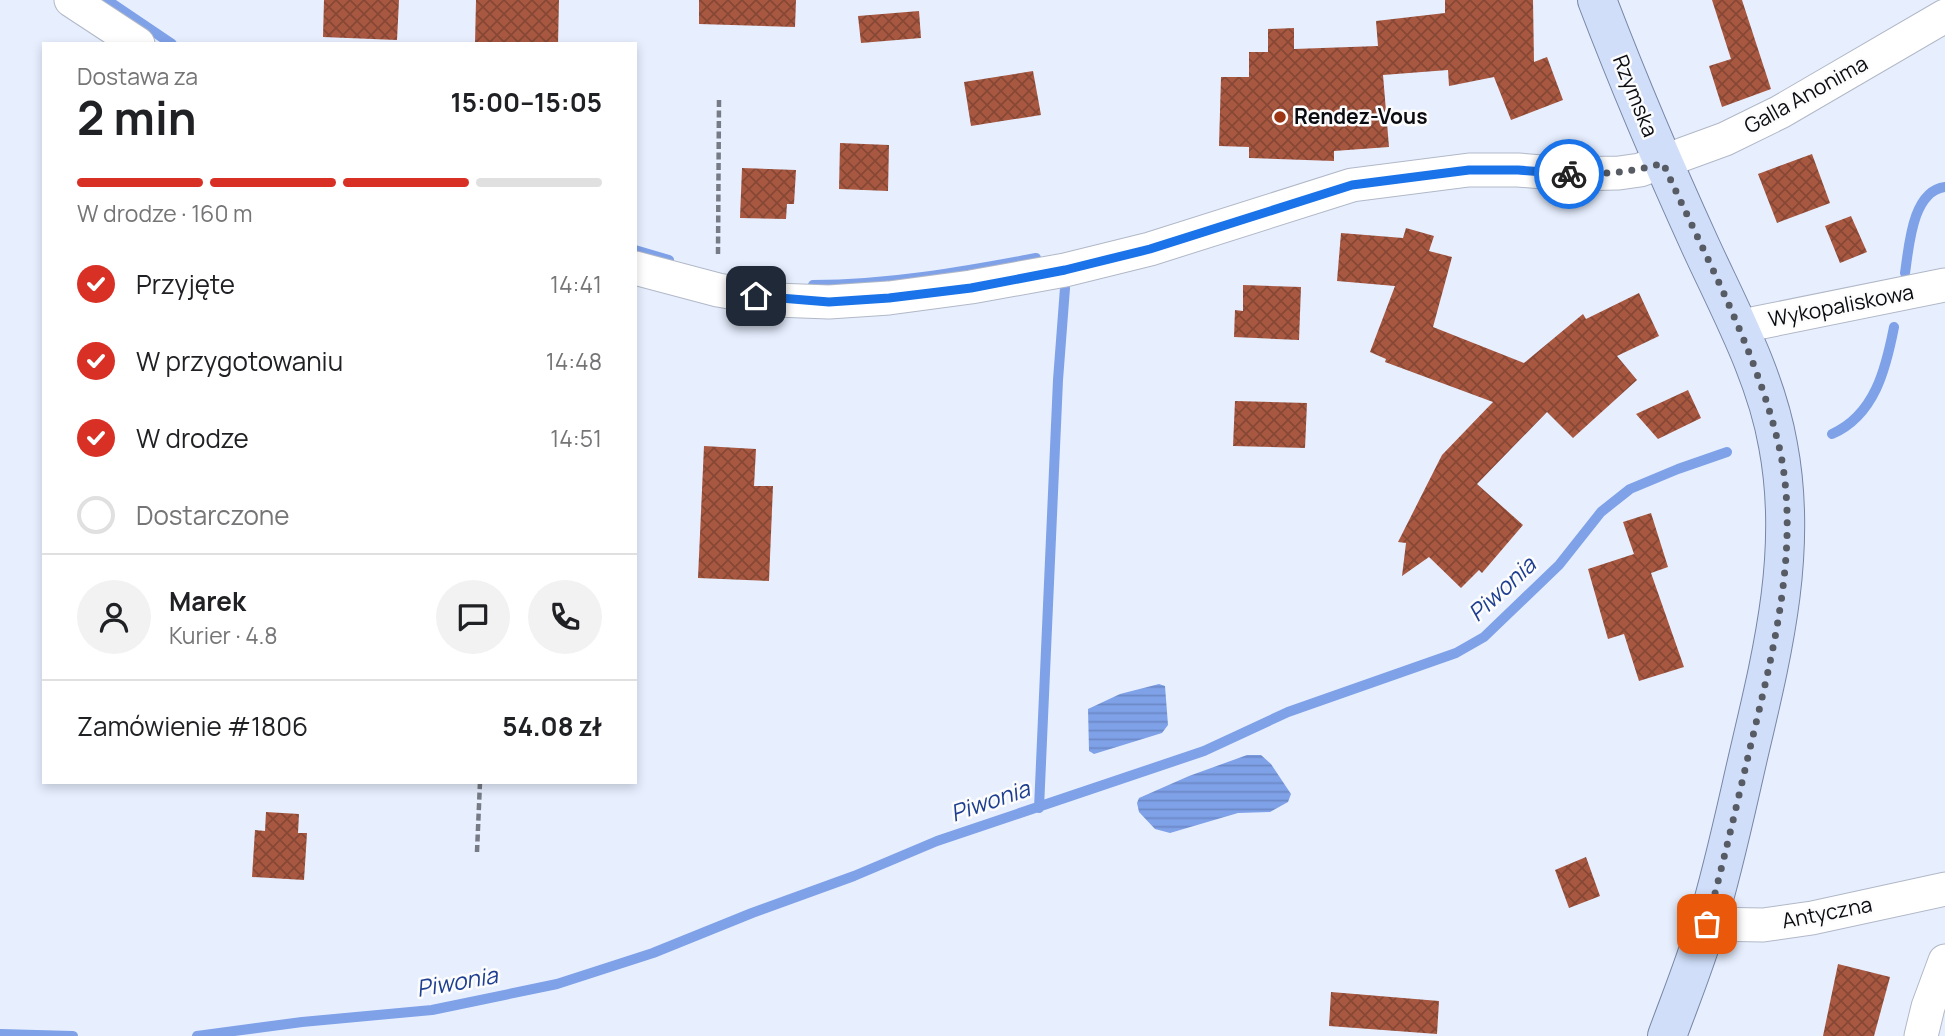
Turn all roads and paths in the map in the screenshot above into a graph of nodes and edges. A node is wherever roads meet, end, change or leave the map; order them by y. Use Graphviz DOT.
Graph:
graph roads {
  1 [pos="71,0"];
  2 [pos="1597,0"];
  3 [pos="1945,16"];
  4 [pos="135,42"];
  5 [pos="719,99"];
  6 [pos="1663,163"];
  7 [pos="637,269"];
  8 [pos="1945,285"];
  9 [pos="718,290"];
  10 [pos="1737,327"];
  11 [pos="480,784"];
  12 [pos="477,852"];
  13 [pos="1945,889"];
  14 [pos="1707,924"];
  15 [pos="1945,961"];
  16 [pos="1667,1036"];
  17 [pos="1921,1036"];
  1 -- 4 [label="street"];
  2 -- 6 [label="main road, Rzymska"];
  3 -- 6 [label="street, Galla Anonima"];
  5 -- 9 [label="path"];
  6 -- 9 [label="street, Galla Anonima"];
  6 -- 10 [label="main road, Rzymska"];
  7 -- 9 [label="street, Galla Anonima"];
  8 -- 10 [label="street, Wykopaliskowa"];
  10 -- 14 [label="main road, Rzymska"];
  11 -- 12 [label="path"];
  13 -- 14 [label="street, Antyczna"];
  14 -- 16 [label="main road, Rzymska"];
  15 -- 17 [label="street"];
}
